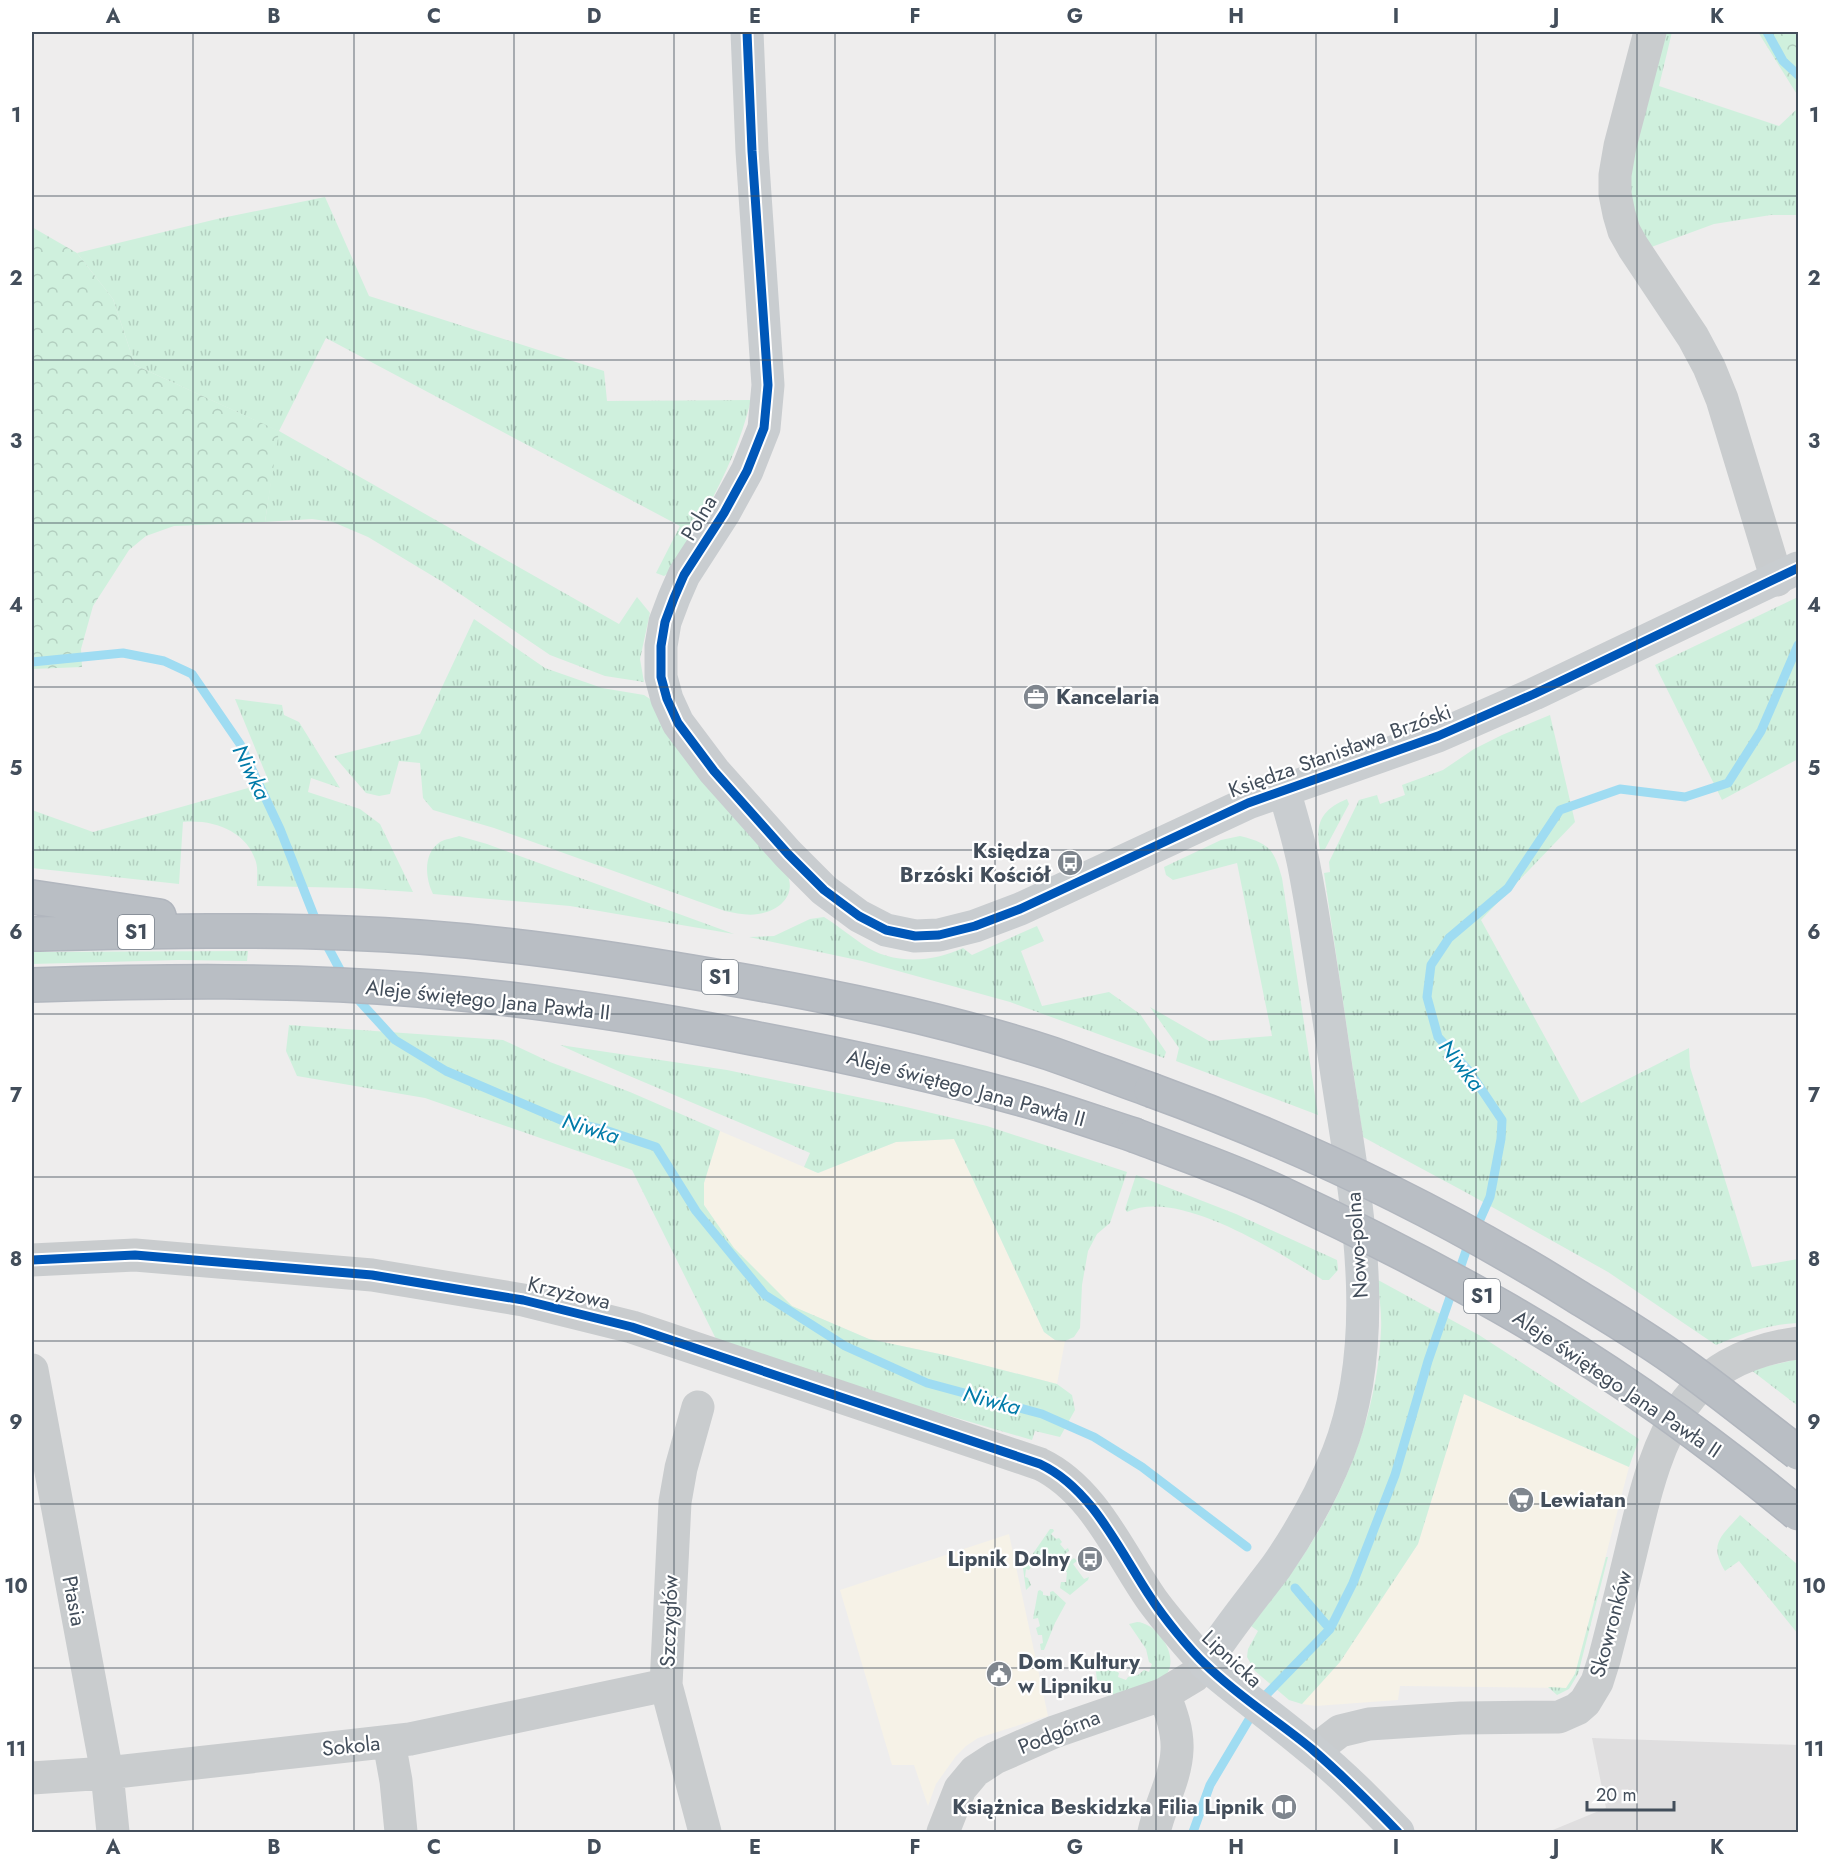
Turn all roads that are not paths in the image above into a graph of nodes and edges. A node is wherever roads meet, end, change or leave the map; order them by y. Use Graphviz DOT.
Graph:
graph roads {
  1 [pos="747,32"];
  2 [pos="1650,32"];
  3 [pos="1788,574"];
  4 [pos="1284,789"];
  5 [pos="32,897"];
  6 [pos="241,930"];
  7 [pos="886,930"];
  8 [pos="32,934"];
  9 [pos="174,981"];
  10 [pos="32,985"];
  11 [pos="32,1006"];
  12 [pos="32,1260"];
  13 [pos="1798,1343"];
  14 [pos="32,1370"];
  15 [pos="698,1407"];
  16 [pos="1798,1453"];
  17 [pos="1071,1484"];
  18 [pos="1798,1514"];
  19 [pos="1205,1664"];
  20 [pos="666,1684"];
  21 [pos="1164,1694"];
  22 [pos="389,1742"];
  23 [pos="1314,1751"];
  24 [pos="107,1773"];
  25 [pos="32,1778"];
  26 [pos="113,1833"];
  27 [pos="401,1833"];
  28 [pos="705,1833"];
  29 [pos="943,1833"];
  30 [pos="1154,1833"];
  31 [pos="1398,1833"];
  1 -- 7 [label="street, Polna"];
  2 -- 3 [label="street"];
  3 -- 4 [label="street, Księdza Stanisława Brzóski"];
  4 -- 7 [label="street, Księdza Stanisława Brzóski"];
  4 -- 19 [label="street, Nowo-polna"];
  5 -- 6 [label="highway"];
  6 -- 8 [label="highway, S1"];
  6 -- 16 [label="highway, S1, bridge"];
  9 -- 10 [label="highway, Aleje świętego Jana Pawła II / S1"];
  9 -- 11 [label="highway"];
  9 -- 18 [label="highway, Aleje świętego Jana Pawła II / S1, bridge"];
  12 -- 17 [label="street, Krzyżowa"];
  13 -- 23 [label="street, Skowronków"];
  14 -- 24 [label="street, Ptasia"];
  15 -- 20 [label="street, Szczygłów"];
  17 -- 19 [label="street, Lipnicka"];
  19 -- 21 [label="street, Podgórna"];
  19 -- 23 [label="street, Lipnicka"];
  20 -- 22 [label="street, Sokola"];
  20 -- 28 [label="street, Szczygłów"];
  21 -- 29 [label="street, Podgórna"];
  21 -- 30 [label="street"];
  22 -- 24 [label="street, Sokola"];
  22 -- 27 [label="street"];
  23 -- 31 [label="street, Lipnicka"];
  24 -- 25 [label="street, Sokola"];
  24 -- 26 [label="street, Ptasia"];
}
